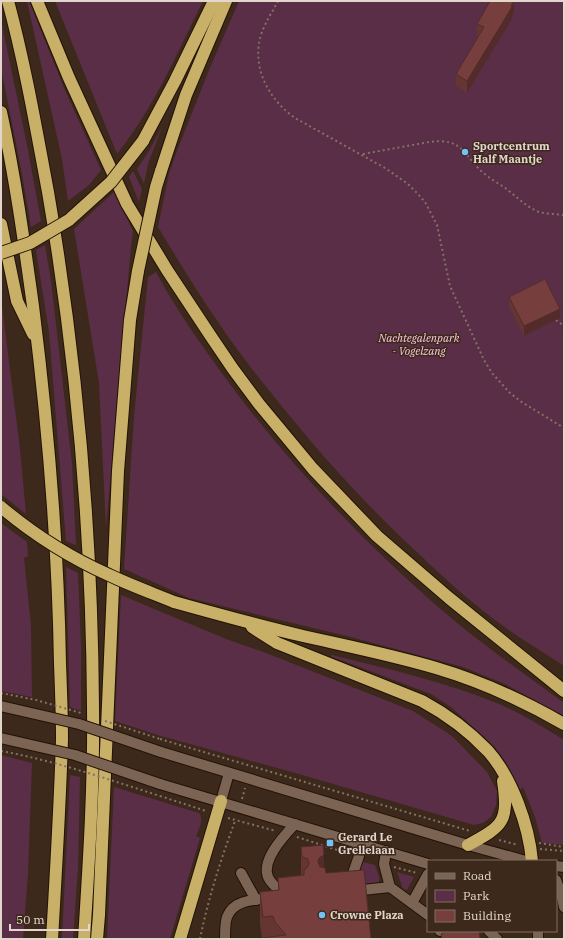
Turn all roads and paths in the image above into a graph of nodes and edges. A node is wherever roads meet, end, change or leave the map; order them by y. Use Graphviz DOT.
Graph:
graph roads {
  1 [pos="8,1"];
  2 [pos="37,1"];
  3 [pos="214,1"];
  4 [pos="226,1"];
  5 [pos="278,1"];
  6 [pos="1,112"];
  7 [pos="362,155"];
  8 [pos="564,215"];
  9 [pos="1,224"];
  10 [pos="1,252"];
  11 [pos="556,320"];
  12 [pos="564,326"];
  13 [pos="38,344"];
  14 [pos="564,428"];
  15 [pos="1,507"];
  16 [pos="246,622"];
  17 [pos="564,691"];
  18 [pos="1,706"];
  19 [pos="564,724"];
  20 [pos="1,738"];
  21 [pos="160,739"];
  22 [pos="1,751"];
  23 [pos="252,766"];
  24 [pos="502,772"];
  25 [pos="229,773"];
  26 [pos="248,779"];
  27 [pos="221,801"];
  28 [pos="239,807"];
  29 [pos="217,814"];
  30 [pos="235,820"];
  31 [pos="295,824"];
  32 [pos="286,833"];
  33 [pos="486,835"];
  34 [pos="360,844"];
  35 [pos="468,845"];
  36 [pos="530,845"];
  37 [pos="564,847"];
  38 [pos="386,851"];
  39 [pos="564,851"];
  40 [pos="358,856"];
  41 [pos="522,860"];
  42 [pos="532,860"];
  43 [pos="384,864"];
  44 [pos="427,864"];
  45 [pos="241,873"];
  46 [pos="427,875"];
  47 [pos="427,877"];
  48 [pos="557,883"];
  49 [pos="390,887"];
  50 [pos="562,899"];
  51 [pos="256,900"];
  52 [pos="412,903"];
  53 [pos="427,914"];
  54 [pos="52,939"];
  55 [pos="84,939"];
  56 [pos="97,939"];
  57 [pos="180,939"];
  58 [pos="200,939"];
  59 [pos="225,939"];
  1 -- 55 [label="highway"];
  2 -- 17 [label="highway"];
  3 -- 10 [label="highway, bridge"];
  4 -- 56 [label="highway, bridge"];
  5 -- 7 [label="path"];
  6 -- 13 [label="highway"];
  7 -- 8 [label="path"];
  7 -- 14 [label="path"];
  9 -- 13 [label="highway"];
  11 -- 12 [label="path"];
  13 -- 54 [label="highway"];
  15 -- 16 [label="highway, bridge"];
  16 -- 19 [label="highway"];
  16 -- 24 [label="highway"];
  18 -- 25 [label="street, bridge"];
  20 -- 27 [label="street, bridge"];
  21 -- 23 [label="path"];
  22 -- 29 [label="path, bridge"];
  23 -- 26 [label="path"];
  23 -- 33 [label="path"];
  24 -- 33 [label="highway"];
  24 -- 36 [label="highway"];
  25 -- 26 [label="street"];
  25 -- 27 [label="street"];
  26 -- 28 [label="path"];
  26 -- 35 [label="street"];
  27 -- 28 [label="street"];
  27 -- 29 [label="highway"];
  28 -- 30 [label="path"];
  28 -- 31 [label="street"];
  29 -- 30 [label="path"];
  29 -- 57 [label="highway"];
  30 -- 32 [label="path"];
  30 -- 58 [label="path"];
  31 -- 32 [label="street"];
  31 -- 34 [label="street"];
  32 -- 40 [label="path"];
  32 -- 51 [label="street"];
  33 -- 35 [label="highway"];
  33 -- 36 [label="path"];
  34 -- 38 [label="street"];
  34 -- 40 [label="street"];
  35 -- 41 [label="street"];
  36 -- 37 [label="path"];
  36 -- 39 [label="path"];
  36 -- 42 [label="highway"];
  38 -- 43 [label="street"];
  38 -- 44 [label="street"];
  40 -- 49 [label="street"];
  43 -- 46 [label="path"];
  43 -- 49 [label="street"];
  45 -- 51 [label="street"];
  47 -- 52 [label="street"];
  48 -- 50 [label="street"];
  49 -- 52 [label="street"];
  51 -- 59 [label="street"];
  52 -- 53 [label="street"];
}
